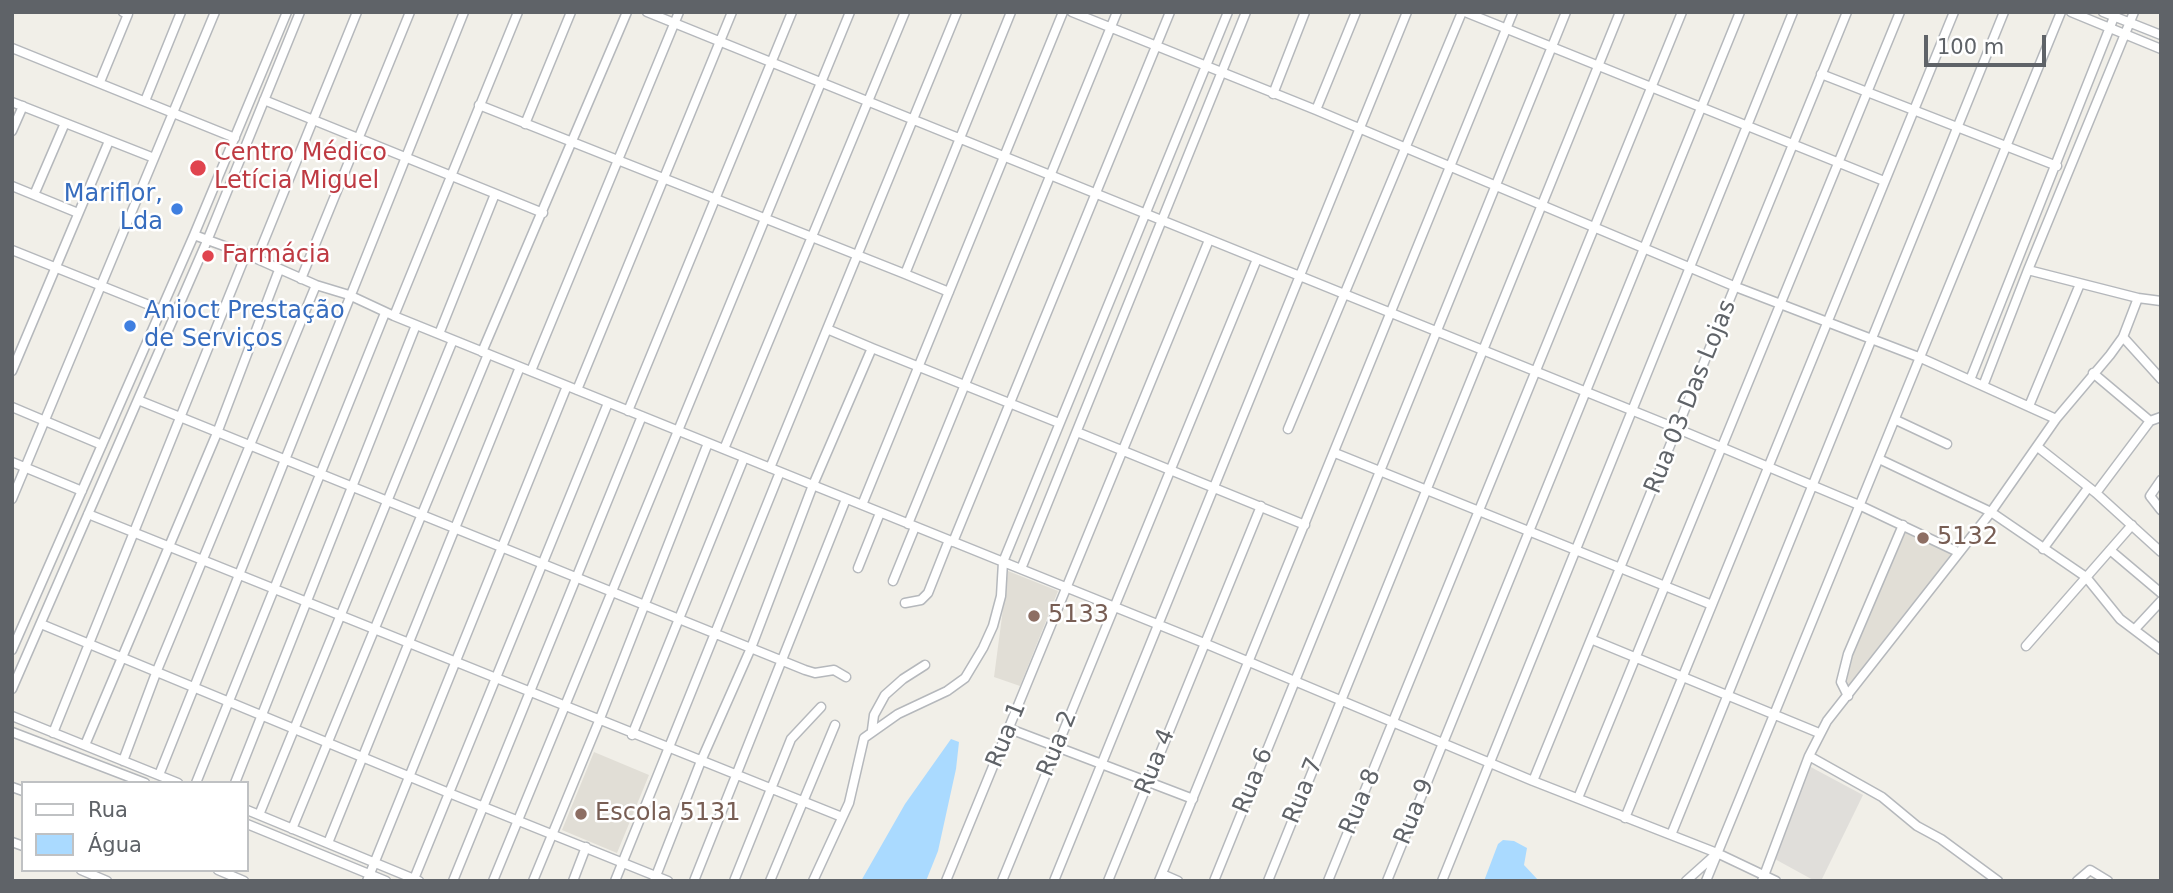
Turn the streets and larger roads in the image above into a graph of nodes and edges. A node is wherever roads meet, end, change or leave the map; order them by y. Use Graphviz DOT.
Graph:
graph roads {
  1 [pos="123,12"];
  2 [pos="181,12"];
  3 [pos="215,12"];
  4 [pos="287,12"];
  5 [pos="300,12"];
  6 [pos="357,12"];
  7 [pos="410,12"];
  8 [pos="464,12"];
  9 [pos="518,12"];
  10 [pos="571,12"];
  11 [pos="627,12"];
  12 [pos="647,12"];
  13 [pos="680,12"];
  14 [pos="732,12"];
  15 [pos="792,12"];
  16 [pos="850,12"];
  17 [pos="905,12"];
  18 [pos="957,12"];
  19 [pos="1011,12"];
  20 [pos="1063,12"];
  21 [pos="1072,12"];
  22 [pos="1117,12"];
  23 [pos="1170,12"];
  24 [pos="1228,12"];
  25 [pos="1246,12"];
  26 [pos="1305,12"];
  27 [pos="1356,12"];
  28 [pos="1407,12"];
  29 [pos="1464,12"];
  30 [pos="1513,12"];
  31 [pos="1566,12"];
  32 [pos="1620,12"];
  33 [pos="1682,12"];
  34 [pos="1741,12"];
  35 [pos="1793,12"];
  36 [pos="1847,12"];
  37 [pos="1900,12"];
  38 [pos="1954,12"];
  39 [pos="2004,12"];
  40 [pos="2062,12"];
  41 [pos="2071,12"];
  42 [pos="2103,12"];
  43 [pos="2134,12"];
  44 [pos="2115,15"];
  45 [pos="2130,23"];
  46 [pos="675,24"];
  47 [pos="1111,27"];
  48 [pos="1506,29"];
  49 [pos="2110,29"];
  50 [pos="2126,36"];
  51 [pos="2161,36"];
  52 [pos="720,42"];
  53 [pos="1157,46"];
  54 [pos="1551,47"];
  55 [pos="12,48"];
  56 [pos="2161,49"];
  57 [pos="771,62"];
  58 [pos="1205,66"];
  59 [pos="1598,66"];
  60 [pos="1220,73"];
  61 [pos="1821,74"];
  62 [pos="100,82"];
  63 [pos="822,83"];
  64 [pos="1650,87"];
  65 [pos="1867,93"];
  66 [pos="1273,94"];
  67 [pos="264,100"];
  68 [pos="145,101"];
  69 [pos="12,102"];
  70 [pos="868,102"];
  71 [pos="479,105"];
  72 [pos="23,106"];
  73 [pos="1701,107"];
  74 [pos="1316,110"];
  75 [pos="1912,111"];
  76 [pos="173,113"];
  77 [pos="313,120"];
  78 [pos="913,120"];
  79 [pos="65,123"];
  80 [pos="525,124"];
  81 [pos="1746,126"];
  82 [pos="1957,128"];
  83 [pos="1361,130"];
  84 [pos="12,131"];
  85 [pos="235,138"];
  86 [pos="359,139"];
  87 [pos="960,139"];
  88 [pos="109,141"];
  89 [pos="572,142"];
  90 [pos="1794,145"];
  91 [pos="2007,147"];
  92 [pos="1405,148"];
  93 [pos="404,157"];
  94 [pos="154,158"];
  95 [pos="1004,158"];
  96 [pos="617,160"];
  97 [pos="1838,163"];
  98 [pos="2057,166"];
  99 [pos="1451,167"];
  100 [pos="451,176"];
  101 [pos="1051,176"];
  102 [pos="663,178"];
  103 [pos="1884,181"];
  104 [pos="12,186"];
  105 [pos="1497,186"];
  106 [pos="495,194"];
  107 [pos="1095,194"];
  108 [pos="34,195"];
  109 [pos="715,198"];
  110 [pos="1543,205"];
  111 [pos="78,213"];
  112 [pos="543,213"];
  113 [pos="1144,214"];
  114 [pos="766,218"];
  115 [pos="1162,221"];
  116 [pos="1592,226"];
  117 [pos="194,235"];
  118 [pos="811,238"];
  119 [pos="1209,240"];
  120 [pos="207,241"];
  121 [pos="1645,247"];
  122 [pos="13,251"];
  123 [pos="246,254"];
  124 [pos="857,257"];
  125 [pos="257,258"];
  126 [pos="1257,259"];
  127 [pos="1690,266"];
  128 [pos="55,267"];
  129 [pos="279,270"];
  130 [pos="2028,270"];
  131 [pos="905,274"];
  132 [pos="1301,278"];
  133 [pos="302,279"];
  134 [pos="2080,284"];
  135 [pos="316,285"];
  136 [pos="100,286"];
  137 [pos="1736,287"];
  138 [pos="949,292"];
  139 [pos="349,295"];
  140 [pos="1346,297"];
  141 [pos="2138,298"];
  142 [pos="2161,301"];
  143 [pos="1783,305"];
  144 [pos="161,311"];
  145 [pos="390,314"];
  146 [pos="1392,314"];
  147 [pos="174,315"];
  148 [pos="1827,321"];
  149 [pos="416,325"];
  150 [pos="827,329"];
  151 [pos="1436,332"];
  152 [pos="439,334"];
  153 [pos="2123,337"];
  154 [pos="1872,339"];
  155 [pos="453,340"];
  156 [pos="872,348"];
  157 [pos="1484,352"];
  158 [pos="485,353"];
  159 [pos="1921,359"];
  160 [pos="520,367"];
  161 [pos="919,367"];
  162 [pos="12,371"];
  163 [pos="531,371"];
  164 [pos="1536,372"];
  165 [pos="2093,373"];
  166 [pos="2161,379"];
  167 [pos="1970,380"];
  168 [pos="568,386"];
  169 [pos="965,386"];
  170 [pos="1983,386"];
  171 [pos="577,390"];
  172 [pos="1586,393"];
  173 [pos="138,400"];
  174 [pos="608,403"];
  175 [pos="1010,403"];
  176 [pos="2029,406"];
  177 [pos="12,407"];
  178 [pos="628,411"];
  179 [pos="1632,411"];
  180 [pos="642,416"];
  181 [pos="2161,417"];
  182 [pos="183,418"];
  183 [pos="2056,419"];
  184 [pos="44,420"];
  185 [pos="1896,420"];
  186 [pos="2151,421"];
  187 [pos="1059,423"];
  188 [pos="1288,429"];
  189 [pos="1678,429"];
  190 [pos="678,431"];
  191 [pos="1077,432"];
  192 [pos="217,433"];
  193 [pos="708,443"];
  194 [pos="1947,444"];
  195 [pos="102,445"];
  196 [pos="250,446"];
  197 [pos="2039,448"];
  198 [pos="724,449"];
  199 [pos="1723,449"];
  200 [pos="1123,452"];
  201 [pos="1335,453"];
  202 [pos="744,457"];
  203 [pos="1879,459"];
  204 [pos="284,461"];
  205 [pos="12,462"];
  206 [pos="26,467"];
  207 [pos="1767,467"];
  208 [pos="770,468"];
  209 [pos="1169,469"];
  210 [pos="1382,469"];
  211 [pos="780,472"];
  212 [pos="319,475"];
  213 [pos="2161,480"];
  214 [pos="813,485"];
  215 [pos="351,487"];
  216 [pos="1215,488"];
  217 [pos="1813,488"];
  218 [pos="1428,489"];
  219 [pos="82,491"];
  220 [pos="2092,491"];
  221 [pos="12,499"];
  222 [pos="846,499"];
  223 [pos="385,502"];
  224 [pos="862,505"];
  225 [pos="1859,505"];
  226 [pos="1261,506"];
  227 [pos="2161,510"];
  228 [pos="1478,511"];
  229 [pos="1991,512"];
  230 [pos="880,513"];
  231 [pos="88,514"];
  232 [pos="420,516"];
  233 [pos="1305,524"];
  234 [pos="911,525"];
  235 [pos="1903,525"];
  236 [pos="2132,525"];
  237 [pos="456,530"];
  238 [pos="135,533"];
  239 [pos="1530,533"];
  240 [pos="951,541"];
  241 [pos="169,547"];
  242 [pos="500,549"];
  243 [pos="2043,549"];
  244 [pos="2110,550"];
  245 [pos="1575,551"];
  246 [pos="1958,552"];
  247 [pos="2161,552"];
  248 [pos="203,561"];
  249 [pos="1003,562"];
  250 [pos="540,565"];
  251 [pos="858,568"];
  252 [pos="1021,569"];
  253 [pos="1620,569"];
  254 [pos="237,575"];
  255 [pos="2086,576"];
  256 [pos="577,580"];
  257 [pos="893,581"];
  258 [pos="1667,587"];
  259 [pos="1066,588"];
  260 [pos="272,589"];
  261 [pos="612,592"];
  262 [pos="2161,593"];
  263 [pos="2161,601"];
  264 [pos="305,602"];
  265 [pos="905,603"];
  266 [pos="644,605"];
  267 [pos="1712,605"];
  268 [pos="1114,606"];
  269 [pos="338,616"];
  270 [pos="680,620"];
  271 [pos="41,624"];
  272 [pos="1159,627"];
  273 [pos="2135,629"];
  274 [pos="372,630"];
  275 [pos="715,633"];
  276 [pos="1593,640"];
  277 [pos="1204,643"];
  278 [pos="408,644"];
  279 [pos="89,646"];
  280 [pos="2026,646"];
  281 [pos="751,648"];
  282 [pos="12,650"];
  283 [pos="2161,650"];
  284 [pos="1637,657"];
  285 [pos="121,659"];
  286 [pos="783,661"];
  287 [pos="454,663"];
  288 [pos="1249,663"];
  289 [pos="925,665"];
  290 [pos="156,673"];
  291 [pos="846,677"];
  292 [pos="1682,677"];
  293 [pos="494,680"];
  294 [pos="1295,682"];
  295 [pos="192,688"];
  296 [pos="12,689"];
  297 [pos="531,693"];
  298 [pos="1848,696"];
  299 [pos="1729,697"];
  300 [pos="1341,701"];
  301 [pos="229,703"];
  302 [pos="821,707"];
  303 [pos="564,708"];
  304 [pos="261,715"];
  305 [pos="12,716"];
  306 [pos="1774,716"];
  307 [pos="599,721"];
  308 [pos="1394,723"];
  309 [pos="835,724"];
  310 [pos="1010,729"];
  311 [pos="296,730"];
  312 [pos="872,730"];
  313 [pos="12,732"];
  314 [pos="53,733"];
  315 [pos="1819,733"];
  316 [pos="632,735"];
  317 [pos="1443,743"];
  318 [pos="330,744"];
  319 [pos="85,745"];
  320 [pos="1057,747"];
  321 [pos="667,748"];
  322 [pos="1809,756"];
  323 [pos="362,757"];
  324 [pos="123,761"];
  325 [pos="701,761"];
  326 [pos="1490,763"];
  327 [pos="1102,765"];
  328 [pos="159,775"];
  329 [pos="736,775"];
  330 [pos="408,776"];
  331 [pos="130,780"];
  332 [pos="173,781"];
  333 [pos="197,781"];
  334 [pos="236,781"];
  335 [pos="1533,781"];
  336 [pos="1148,782"];
  337 [pos="771,790"];
  338 [pos="449,793"];
  339 [pos="1578,798"];
  340 [pos="1192,799"];
  341 [pos="804,803"];
  342 [pos="485,807"];
  343 [pos="248,810"];
  344 [pos="259,816"];
  345 [pos="842,817"];
  346 [pos="1625,818"];
  347 [pos="519,819"];
  348 [pos="248,827"];
  349 [pos="292,829"];
  350 [pos="552,834"];
  351 [pos="1671,835"];
  352 [pos="328,843"];
  353 [pos="586,847"];
  354 [pos="1717,853"];
  355 [pos="623,862"];
  356 [pos="373,863"];
  357 [pos="88,874"];
  358 [pos="229,875"];
  359 [pos="368,877"];
  360 [pos="1160,877"];
  361 [pos="1763,877"];
  362 [pos="655,878"];
  363 [pos="417,880"];
  364 [pos="1994,880"];
  365 [pos="107,881"];
  366 [pos="244,881"];
  367 [pos="386,881"];
  368 [pos="453,881"];
  369 [pos="493,881"];
  370 [pos="533,881"];
  371 [pos="573,881"];
  372 [pos="615,881"];
  373 [pos="668,881"];
  374 [pos="694,881"];
  375 [pos="734,881"];
  376 [pos="770,881"];
  377 [pos="813,881"];
  378 [pos="946,881"];
  379 [pos="1002,881"];
  380 [pos="1054,881"];
  381 [pos="1108,881"];
  382 [pos="1178,881"];
  383 [pos="1214,881"];
  384 [pos="1268,881"];
  385 [pos="1328,881"];
  386 [pos="1387,881"];
  387 [pos="1442,881"];
  388 [pos="1686,881"];
  389 [pos="1706,881"];
  390 [pos="1776,881"];
  391 [pos="2077,881"];
  392 [pos="2108,881"];
  1 -- 62 [label="street"];
  2 -- 68 [label="street"];
  3 -- 76 [label="street"];
  4 -- 85 [label="street"];
  5 -- 67 [label="street"];
  6 -- 77 [label="street"];
  7 -- 86 [label="street"];
  8 -- 93 [label="street"];
  9 -- 71 [label="street"];
  10 -- 80 [label="street"];
  11 -- 89 [label="street"];
  12 -- 46 [label="street"];
  13 -- 46 [label="street"];
  14 -- 52 [label="street"];
  15 -- 57 [label="street"];
  16 -- 63 [label="street"];
  17 -- 70 [label="street"];
  18 -- 78 [label="street"];
  19 -- 87 [label="street"];
  20 -- 95 [label="street"];
  21 -- 47 [label="street"];
  22 -- 47 [label="street"];
  23 -- 53 [label="street"];
  24 -- 58 [label="street"];
  25 -- 60 [label="street"];
  26 -- 66 [label="street"];
  27 -- 74 [label="street"];
  28 -- 83 [label="street"];
  29 -- 48 [label="street"];
  29 -- 92 [label="street"];
  30 -- 48 [label="street"];
  31 -- 54 [label="street, Rua 6"];
  32 -- 59 [label="street, Rua 7"];
  33 -- 64 [label="street, Rua 8"];
  34 -- 73 [label="street, Rua 9"];
  35 -- 81 [label="street"];
  36 -- 61 [label="street, Rua 03 Das Lojas"];
  37 -- 65 [label="street"];
  38 -- 75 [label="street"];
  39 -- 82 [label="street"];
  40 -- 91 [label="street"];
  41 -- 49 [label="street"];
  42 -- 44 [label="street"];
  43 -- 45 [label="street"];
  44 -- 45 [label="street"];
  44 -- 49 [label="street"];
  45 -- 50 [label="street"];
  45 -- 51 [label="street"];
  46 -- 52 [label="street"];
  46 -- 96 [label="street"];
  47 -- 53 [label="street"];
  47 -- 101 [label="street"];
  48 -- 54 [label="street"];
  48 -- 99 [label="street"];
  49 -- 50 [label="street"];
  49 -- 98 [label="street"];
  50 -- 56 [label="street"];
  50 -- 130 [label="street"];
  52 -- 57 [label="street"];
  52 -- 102 [label="street"];
  53 -- 58 [label="street"];
  53 -- 107 [label="street"];
  54 -- 59 [label="street"];
  54 -- 105 [label="street, Rua 6"];
  55 -- 62 [label="street"];
  57 -- 63 [label="street"];
  57 -- 109 [label="street"];
  58 -- 60 [label="street"];
  58 -- 113 [label="street"];
  59 -- 64 [label="street"];
  59 -- 110 [label="street, Rua 7"];
  60 -- 66 [label="street"];
  60 -- 115 [label="street"];
  61 -- 65 [label="street"];
  61 -- 90 [label="street, Rua 03 Das Lojas"];
  62 -- 68 [label="street"];
  63 -- 70 [label="street"];
  63 -- 114 [label="street"];
  64 -- 73 [label="street"];
  64 -- 116 [label="street, Rua 8"];
  65 -- 75 [label="street"];
  65 -- 97 [label="street"];
  66 -- 74 [label="street"];
  67 -- 77 [label="street"];
  67 -- 120 [label="street"];
  68 -- 76 [label="street"];
  69 -- 72 [label="street"];
  70 -- 78 [label="street"];
  70 -- 118 [label="street"];
  71 -- 80 [label="street"];
  71 -- 100 [label="street"];
  72 -- 79 [label="street"];
  72 -- 84 [label="street"];
  73 -- 81 [label="street"];
  73 -- 121 [label="street, Rua 9"];
  74 -- 83 [label="street"];
  75 -- 82 [label="street"];
  75 -- 103 [label="street"];
  76 -- 85 [label="street"];
  76 -- 94 [label="street"];
  77 -- 86 [label="street"];
  77 -- 125 [label="street"];
  78 -- 87 [label="street"];
  78 -- 124 [label="street"];
  79 -- 88 [label="street"];
  79 -- 108 [label="street"];
  80 -- 89 [label="street"];
  81 -- 90 [label="street"];
  81 -- 127 [label="street"];
  82 -- 91 [label="street"];
  82 -- 154 [label="street"];
  83 -- 92 [label="street"];
  83 -- 132 [label="street"];
  85 -- 117 [label="street"];
  86 -- 93 [label="street"];
  86 -- 133 [label="street"];
  87 -- 95 [label="street"];
  87 -- 131 [label="street"];
  88 -- 94 [label="street"];
  88 -- 111 [label="street"];
  89 -- 96 [label="street"];
  89 -- 112 [label="street"];
  90 -- 97 [label="street"];
  90 -- 137 [label="street, Rua 03 Das Lojas"];
  91 -- 98 [label="street"];
  91 -- 159 [label="street"];
  92 -- 99 [label="street"];
  92 -- 140 [label="street"];
  93 -- 100 [label="street"];
  93 -- 139 [label="street"];
  94 -- 136 [label="street"];
  95 -- 101 [label="street"];
  95 -- 138 [label="street"];
  96 -- 102 [label="street"];
  96 -- 163 [label="street"];
  97 -- 103 [label="street"];
  97 -- 143 [label="street"];
  98 -- 167 [label="street"];
  99 -- 105 [label="street"];
  99 -- 146 [label="street"];
  100 -- 106 [label="street"];
  100 -- 145 [label="street"];
  101 -- 107 [label="street"];
  101 -- 169 [label="street"];
  102 -- 109 [label="street"];
  102 -- 171 [label="street"];
  103 -- 148 [label="street"];
  104 -- 108 [label="street"];
  105 -- 110 [label="street"];
  105 -- 151 [label="street, Rua 6"];
  106 -- 112 [label="street"];
  106 -- 152 [label="street"];
  107 -- 113 [label="street"];
  107 -- 175 [label="street"];
  108 -- 111 [label="street"];
  109 -- 114 [label="street"];
  109 -- 178 [label="street"];
  110 -- 116 [label="street"];
  110 -- 157 [label="street, Rua 7"];
  111 -- 128 [label="street"];
  112 -- 158 [label="street"];
  113 -- 115 [label="street"];
  113 -- 187 [label="street"];
  114 -- 118 [label="street"];
  114 -- 190 [label="street"];
  115 -- 119 [label="street"];
  115 -- 191 [label="street"];
  116 -- 121 [label="street"];
  116 -- 164 [label="street, Rua 8"];
  117 -- 120 [label="street"];
  117 -- 144 [label="street"];
  118 -- 124 [label="street"];
  118 -- 198 [label="street"];
  119 -- 126 [label="street"];
  119 -- 200 [label="street, Rua 1"];
  120 -- 123 [label="street"];
  120 -- 147 [label="street"];
  121 -- 127 [label="street"];
  121 -- 172 [label="street, Rua 9"];
  122 -- 128 [label="street"];
  123 -- 125 [label="street"];
  123 -- 182 [label="street"];
  124 -- 131 [label="street"];
  124 -- 150 [label="street"];
  125 -- 129 [label="street"];
  126 -- 132 [label="street"];
  126 -- 209 [label="street, Rua 2"];
  127 -- 137 [label="street"];
  127 -- 179 [label="street"];
  128 -- 136 [label="street"];
  128 -- 162 [label="street"];
  129 -- 133 [label="street"];
  129 -- 192 [label="street"];
  130 -- 134 [label="street"];
  130 -- 170 [label="street"];
  131 -- 138 [label="street"];
  132 -- 140 [label="street"];
  132 -- 216 [label="street"];
  133 -- 135 [label="street"];
  134 -- 141 [label="street"];
  134 -- 176 [label="street"];
  135 -- 139 [label="street"];
  135 -- 196 [label="street"];
  136 -- 144 [label="street"];
  136 -- 184 [label="street"];
  137 -- 143 [label="street"];
  137 -- 189 [label="street, Rua 03 Das Lojas"];
  138 -- 161 [label="street"];
  139 -- 145 [label="street"];
  139 -- 204 [label="street"];
  140 -- 146 [label="street"];
  140 -- 188 [label="street"];
  141 -- 142 [label="street"];
  141 -- 153 [label="street"];
  143 -- 148 [label="street"];
  143 -- 199 [label="street"];
  144 -- 147 [label="street"];
  144 -- 195 [label="street"];
  145 -- 149 [label="street"];
  145 -- 212 [label="street"];
  146 -- 151 [label="street"];
  146 -- 201 [label="street"];
  147 -- 173 [label="street"];
  148 -- 154 [label="street"];
  148 -- 207 [label="street"];
  149 -- 152 [label="street"];
  149 -- 215 [label="street"];
  150 -- 156 [label="street"];
  150 -- 208 [label="street"];
  151 -- 157 [label="street"];
  151 -- 210 [label="street, Rua 6"];
  152 -- 155 [label="street"];
  153 -- 165 [label="street"];
  153 -- 166 [label="street"];
  154 -- 159 [label="street"];
  154 -- 217 [label="street"];
  155 -- 158 [label="street"];
  155 -- 223 [label="street"];
  156 -- 161 [label="street"];
  156 -- 214 [label="street"];
  157 -- 164 [label="street"];
  157 -- 218 [label="street, Rua 7"];
  158 -- 160 [label="street"];
  158 -- 232 [label="street"];
  159 -- 167 [label="street"];
  159 -- 185 [label="street"];
  160 -- 163 [label="street"];
  160 -- 237 [label="street"];
  161 -- 169 [label="street"];
  161 -- 224 [label="street"];
  163 -- 168 [label="street"];
  164 -- 172 [label="street"];
  164 -- 228 [label="street, Rua 8"];
  165 -- 183 [label="street"];
  165 -- 186 [label="street"];
  167 -- 170 [label="street"];
  168 -- 171 [label="street"];
  168 -- 242 [label="street"];
  169 -- 175 [label="street"];
  169 -- 234 [label="street"];
  170 -- 176 [label="street"];
  171 -- 174 [label="street"];
  172 -- 179 [label="street"];
  172 -- 239 [label="street, Rua 9"];
  173 -- 182 [label="street"];
  173 -- 231 [label="street"];
  174 -- 178 [label="street"];
  174 -- 250 [label="street"];
  175 -- 187 [label="street"];
  175 -- 240 [label="street"];
  176 -- 183 [label="street"];
  177 -- 184 [label="street"];
  178 -- 180 [label="street"];
  179 -- 189 [label="street"];
  179 -- 245 [label="street"];
  180 -- 190 [label="street"];
  180 -- 256 [label="street"];
  181 -- 186 [label="street"];
  182 -- 192 [label="street"];
  182 -- 238 [label="street"];
  183 -- 197 [label="street"];
  184 -- 195 [label="street"];
  184 -- 206 [label="street"];
  185 -- 194 [label="street"];
  185 -- 203 [label="street"];
  186 -- 220 [label="street"];
  187 -- 249 [label="street"];
  189 -- 199 [label="street"];
  189 -- 253 [label="street, Rua 03 Das Lojas"];
  190 -- 193 [label="street"];
  190 -- 261 [label="street"];
  191 -- 200 [label="street"];
  191 -- 252 [label="street"];
  192 -- 196 [label="street"];
  192 -- 241 [label="street"];
  193 -- 198 [label="street"];
  193 -- 266 [label="street"];
  195 -- 219 [label="street"];
  196 -- 204 [label="street"];
  196 -- 248 [label="street"];
  197 -- 220 [label="street"];
  197 -- 229 [label="street"];
  198 -- 202 [label="street"];
  199 -- 207 [label="street"];
  199 -- 258 [label="street"];
  200 -- 209 [label="street"];
  200 -- 259 [label="street, Rua 1"];
  201 -- 210 [label="street"];
  201 -- 233 [label="street"];
  202 -- 208 [label="street"];
  202 -- 270 [label="street"];
  203 -- 225 [label="street"];
  203 -- 229 [label="street"];
  204 -- 212 [label="street"];
  204 -- 254 [label="street"];
  205 -- 206 [label="street"];
  206 -- 219 [label="street"];
  206 -- 221 [label="street"];
  207 -- 217 [label="street"];
  207 -- 267 [label="street"];
  208 -- 211 [label="street"];
  209 -- 216 [label="street"];
  209 -- 268 [label="street, Rua 2"];
  210 -- 218 [label="street"];
  210 -- 294 [label="street, Rua 6"];
  211 -- 214 [label="street"];
  211 -- 275 [label="street"];
  212 -- 215 [label="street"];
  212 -- 260 [label="street"];
  213 -- 227 [label="street"];
  214 -- 222 [label="street"];
  214 -- 281 [label="street"];
  215 -- 223 [label="street"];
  215 -- 264 [label="street"];
  216 -- 226 [label="street"];
  216 -- 272 [label="street"];
  217 -- 225 [label="street"];
  217 -- 299 [label="street"];
  218 -- 228 [label="street"];
  218 -- 300 [label="street, Rua 7"];
  219 -- 282 [label="street"];
  220 -- 236 [label="street"];
  220 -- 243 [label="street"];
  222 -- 224 [label="street"];
  222 -- 286 [label="street"];
  223 -- 232 [label="street"];
  223 -- 269 [label="street"];
  224 -- 230 [label="street"];
  225 -- 235 [label="street"];
  225 -- 306 [label="street"];
  226 -- 233 [label="street"];
  226 -- 277 [label="street, Rua 4"];
  228 -- 239 [label="street"];
  228 -- 308 [label="street, Rua 8"];
  229 -- 243 [label="street"];
  229 -- 246 [label="street"];
  230 -- 234 [label="street"];
  230 -- 251 [label="street"];
  231 -- 238 [label="street"];
  231 -- 271 [label="street"];
  232 -- 237 [label="street"];
  232 -- 274 [label="street"];
  233 -- 288 [label="street"];
  234 -- 240 [label="street"];
  234 -- 257 [label="street"];
  235 -- 246 [label="street"];
  235 -- 298 [label="street"];
  236 -- 244 [label="street"];
  236 -- 247 [label="street"];
  237 -- 242 [label="street"];
  237 -- 278 [label="street"];
  238 -- 241 [label="street"];
  238 -- 279 [label="street"];
  239 -- 245 [label="street"];
  239 -- 317 [label="street, Rua 9"];
  240 -- 249 [label="street"];
  240 -- 265 [label="street"];
  241 -- 248 [label="street"];
  241 -- 285 [label="street"];
  242 -- 250 [label="street"];
  242 -- 287 [label="street"];
  243 -- 255 [label="street"];
  244 -- 255 [label="street"];
  244 -- 262 [label="street"];
  245 -- 253 [label="street"];
  245 -- 326 [label="street"];
  246 -- 298 [label="street"];
  248 -- 254 [label="street"];
  248 -- 290 [label="street"];
  249 -- 252 [label="street"];
  249 -- 312 [label="street"];
  250 -- 256 [label="street"];
  250 -- 293 [label="street"];
  252 -- 259 [label="street"];
  253 -- 258 [label="street"];
  253 -- 276 [label="street, Rua 03 Das Lojas"];
  254 -- 260 [label="street"];
  254 -- 295 [label="street"];
  255 -- 273 [label="street"];
  255 -- 280 [label="street"];
  256 -- 261 [label="street"];
  256 -- 297 [label="street"];
  258 -- 267 [label="street"];
  258 -- 284 [label="street"];
  259 -- 268 [label="street"];
  259 -- 310 [label="street, Rua 1"];
  260 -- 264 [label="street"];
  260 -- 301 [label="street"];
  261 -- 266 [label="street"];
  261 -- 303 [label="street"];
  263 -- 273 [label="street"];
  264 -- 269 [label="street"];
  264 -- 304 [label="street"];
  266 -- 270 [label="street"];
  266 -- 307 [label="street"];
  267 -- 292 [label="street"];
  268 -- 272 [label="street"];
  268 -- 320 [label="street, Rua 2"];
  269 -- 274 [label="street"];
  269 -- 311 [label="street"];
  270 -- 275 [label="street"];
  270 -- 316 [label="street"];
  271 -- 279 [label="street"];
  271 -- 296 [label="street"];
  272 -- 277 [label="street"];
  272 -- 327 [label="street"];
  273 -- 283 [label="street"];
  274 -- 278 [label="street"];
  274 -- 318 [label="street"];
  275 -- 281 [label="street"];
  275 -- 321 [label="street"];
  276 -- 284 [label="street"];
  276 -- 335 [label="street, Rua 03 Das Lojas"];
  277 -- 288 [label="street"];
  277 -- 336 [label="street, Rua 4"];
  278 -- 287 [label="street"];
  278 -- 323 [label="street"];
  279 -- 285 [label="street"];
  279 -- 314 [label="street"];
  281 -- 286 [label="street"];
  281 -- 325 [label="street"];
  284 -- 292 [label="street"];
  284 -- 339 [label="street"];
  285 -- 290 [label="street"];
  285 -- 319 [label="street"];
  286 -- 291 [label="street"];
  286 -- 329 [label="street"];
  287 -- 293 [label="street"];
  287 -- 330 [label="street"];
  288 -- 294 [label="street"];
  288 -- 340 [label="street"];
  289 -- 312 [label="street"];
  290 -- 295 [label="street"];
  290 -- 324 [label="street"];
  292 -- 299 [label="street"];
  292 -- 346 [label="street"];
  293 -- 297 [label="street"];
  293 -- 338 [label="street"];
  294 -- 300 [label="street"];
  294 -- 383 [label="street, Rua 6"];
  295 -- 301 [label="street"];
  295 -- 328 [label="street"];
  297 -- 303 [label="street"];
  297 -- 342 [label="street"];
  298 -- 315 [label="street"];
  299 -- 306 [label="street"];
  299 -- 351 [label="street"];
  300 -- 308 [label="street"];
  300 -- 384 [label="street, Rua 7"];
  301 -- 304 [label="street"];
  301 -- 333 [label="street"];
  302 -- 337 [label="street"];
  303 -- 307 [label="street"];
  303 -- 347 [label="street"];
  304 -- 311 [label="street"];
  304 -- 334 [label="street"];
  305 -- 314 [label="street"];
  306 -- 315 [label="street"];
  306 -- 354 [label="street"];
  307 -- 316 [label="street"];
  307 -- 350 [label="street"];
  308 -- 317 [label="street"];
  308 -- 385 [label="street, Rua 8"];
  309 -- 341 [label="street"];
  310 -- 320 [label="street"];
  310 -- 378 [label="street, Rua 1"];
  311 -- 318 [label="street"];
  311 -- 344 [label="street"];
  312 -- 345 [label="street"];
  313 -- 331 [label="street"];
  314 -- 319 [label="street"];
  315 -- 322 [label="street"];
  316 -- 321 [label="street"];
  317 -- 326 [label="street"];
  317 -- 386 [label="street, Rua 9"];
  318 -- 323 [label="street"];
  318 -- 349 [label="street"];
  319 -- 324 [label="street"];
  320 -- 327 [label="street"];
  320 -- 379 [label="street, Rua 2"];
  321 -- 325 [label="street"];
  321 -- 355 [label="street"];
  322 -- 361 [label="street"];
  322 -- 364 [label="street"];
  323 -- 330 [label="street"];
  323 -- 352 [label="street"];
  324 -- 328 [label="street"];
  325 -- 329 [label="street"];
  325 -- 362 [label="street"];
  326 -- 335 [label="street"];
  326 -- 387 [label="street"];
  327 -- 336 [label="street"];
  327 -- 380 [label="street"];
  328 -- 332 [label="street"];
  329 -- 337 [label="street"];
  329 -- 374 [label="street"];
  330 -- 338 [label="street"];
  330 -- 356 [label="street"];
  335 -- 339 [label="street"];
  336 -- 340 [label="street"];
  336 -- 381 [label="street, Rua 4"];
  337 -- 341 [label="street"];
  337 -- 375 [label="street"];
  338 -- 342 [label="street"];
  338 -- 363 [label="street"];
  339 -- 346 [label="street"];
  340 -- 360 [label="street"];
  341 -- 345 [label="street"];
  341 -- 376 [label="street"];
  342 -- 347 [label="street"];
  342 -- 368 [label="street"];
  343 -- 344 [label="street"];
  344 -- 349 [label="street"];
  345 -- 377 [label="street"];
  346 -- 351 [label="street"];
  347 -- 350 [label="street"];
  347 -- 369 [label="street"];
  348 -- 359 [label="street"];
  349 -- 352 [label="street"];
  350 -- 353 [label="street"];
  350 -- 370 [label="street"];
  351 -- 354 [label="street"];
  352 -- 356 [label="street"];
  353 -- 355 [label="street"];
  353 -- 371 [label="street"];
  354 -- 361 [label="street"];
  354 -- 388 [label="street"];
  354 -- 389 [label="street"];
  355 -- 362 [label="street"];
  355 -- 372 [label="street"];
  356 -- 359 [label="street"];
  356 -- 363 [label="street"];
  357 -- 365 [label="street"];
  358 -- 366 [label="street"];
  359 -- 367 [label="street"];
  360 -- 382 [label="street"];
  361 -- 390 [label="street"];
  362 -- 373 [label="street"];
  391 -- 392 [label="street"];
}
